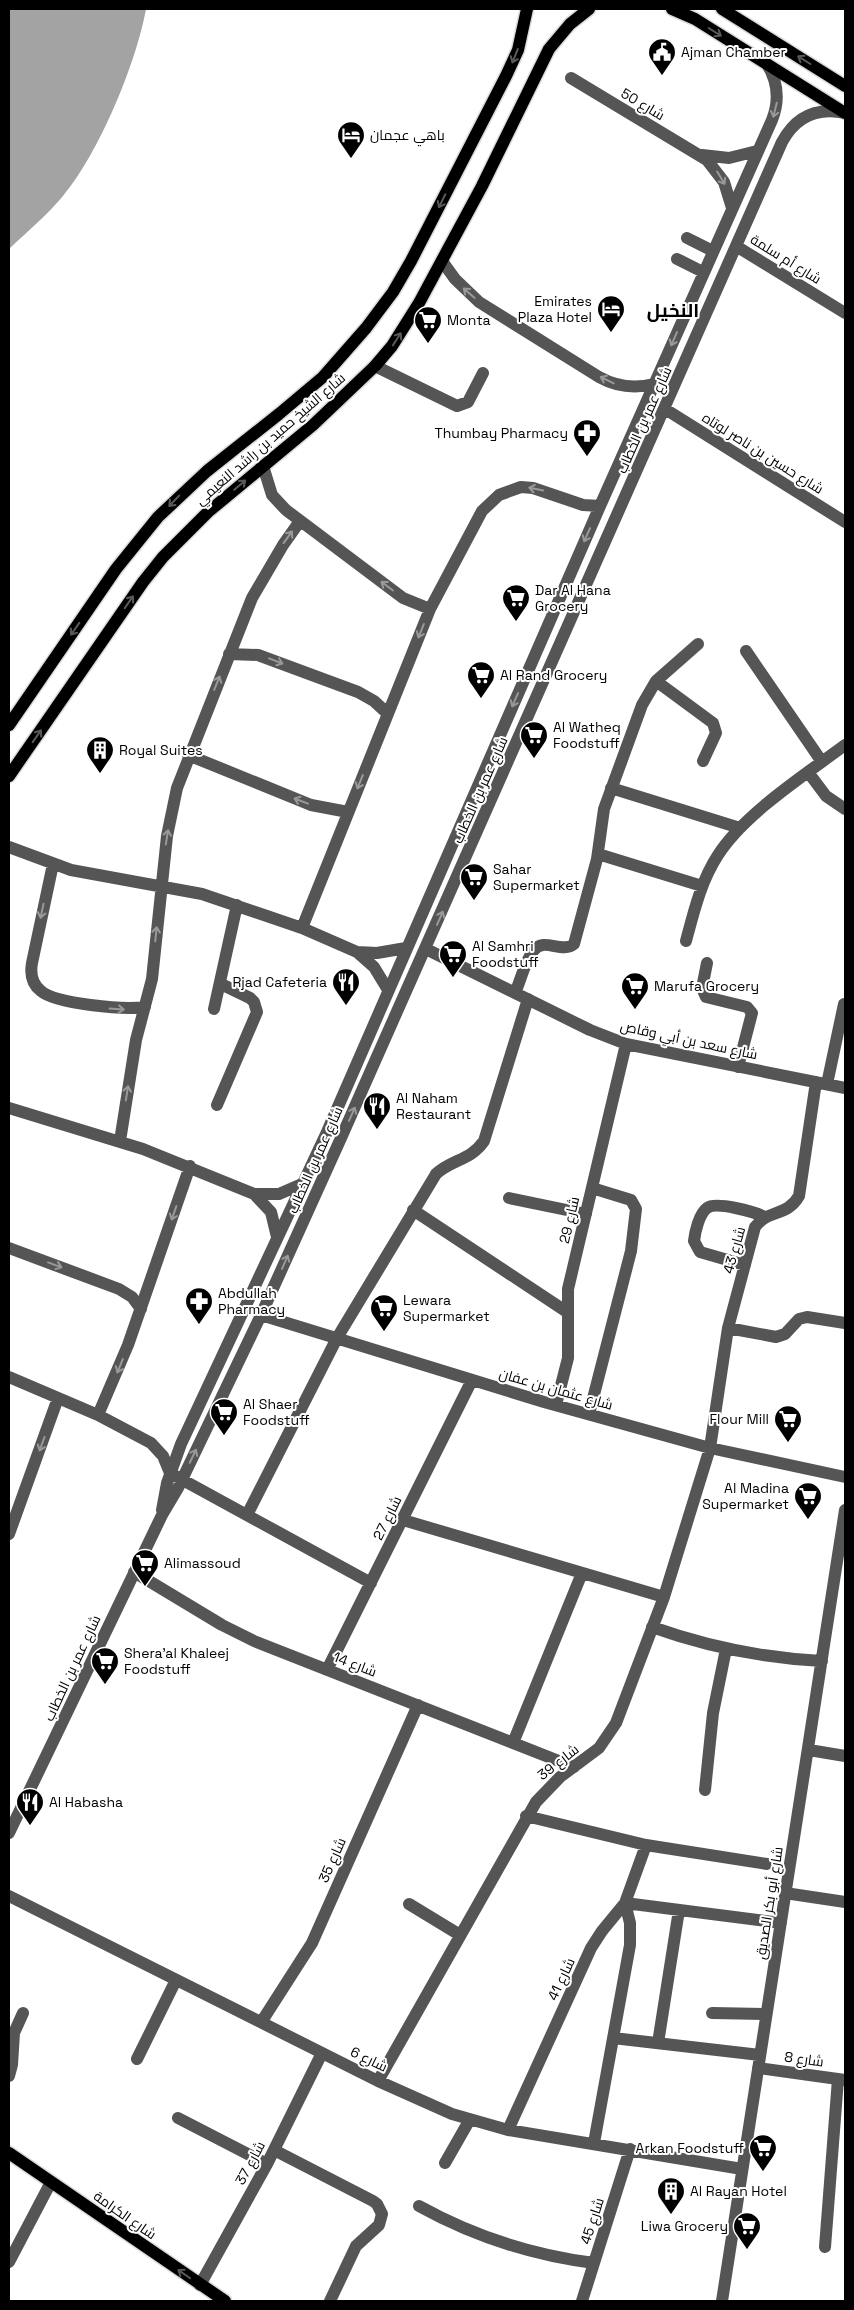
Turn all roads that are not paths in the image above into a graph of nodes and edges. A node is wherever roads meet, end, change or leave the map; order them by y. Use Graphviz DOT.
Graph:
graph roads {
  1 [pos="527,9"];
  2 [pos="590,9"];
  3 [pos="672,9"];
  4 [pos="722,9"];
  5 [pos="767,64"];
  6 [pos="571,78"];
  7 [pos="845,86"];
  8 [pos="845,113"];
  9 [pos="757,151"];
  10 [pos="699,155"];
  11 [pos="732,208"];
  12 [pos="687,238"];
  13 [pos="736,246"];
  14 [pos="712,251"];
  15 [pos="677,259"];
  16 [pos="442,261"];
  17 [pos="703,272"];
  18 [pos="845,313"];
  19 [pos="685,314"];
  20 [pos="704,322"];
  21 [pos="376,366"];
  22 [pos="483,373"];
  23 [pos="654,384"];
  24 [pos="665,409"];
  25 [pos="264,466"];
  26 [pos="613,476"];
  27 [pos="632,484"];
  28 [pos="600,506"];
  29 [pos="300,521"];
  30 [pos="845,522"];
  31 [pos="430,609"];
  32 [pos="698,644"];
  33 [pos="746,651"];
  34 [pos="229,654"];
  35 [pos="656,681"];
  36 [pos="388,714"];
  37 [pos="9,725"];
  38 [pos="845,745"];
  39 [pos="188,755"];
  40 [pos="702,762"];
  41 [pos="822,762"];
  42 [pos="808,772"];
  43 [pos="9,776"];
  44 [pos="611,788"];
  45 [pos="845,809"];
  46 [pos="348,812"];
  47 [pos="740,828"];
  48 [pos="10,846"];
  49 [pos="598,854"];
  50 [pos="52,864"];
  51 [pos="161,885"];
  52 [pos="702,886"];
  53 [pos="237,905"];
  54 [pos="302,928"];
  55 [pos="686,941"];
  56 [pos="406,948"];
  57 [pos="426,948"];
  58 [pos="357,952"];
  59 [pos="707,964"];
  60 [pos="221,984"];
  61 [pos="388,990"];
  62 [pos="515,993"];
  63 [pos="528,999"];
  64 [pos="844,1004"];
  65 [pos="145,1007"];
  66 [pos="214,1009"];
  67 [pos="626,1044"];
  68 [pos="738,1067"];
  69 [pos="822,1083"];
  70 [pos="845,1088"];
  71 [pos="217,1105"];
  72 [pos="9,1108"];
  73 [pos="327,1132"];
  74 [pos="341,1138"];
  75 [pos="120,1141"];
  76 [pos="190,1166"];
  77 [pos="302,1184"];
  78 [pos="592,1188"];
  79 [pos="254,1194"];
  80 [pos="509,1198"];
  81 [pos="413,1210"];
  82 [pos="586,1214"];
  83 [pos="765,1217"];
  84 [pos="278,1237"];
  85 [pos="9,1248"];
  86 [pos="745,1265"];
  87 [pos="141,1309"];
  88 [pos="567,1312"];
  89 [pos="261,1315"];
  90 [pos="845,1323"];
  91 [pos="728,1328"];
  92 [pos="337,1338"];
  93 [pos="9,1377"];
  94 [pos="472,1380"];
  95 [pos="206,1392"];
  96 [pos="58,1398"];
  97 [pos="220,1400"];
  98 [pos="556,1405"];
  99 [pos="589,1414"];
  100 [pos="98,1415"];
  101 [pos="151,1443"];
  102 [pos="181,1444"];
  103 [pos="710,1448"];
  104 [pos="170,1473"];
  105 [pos="845,1477"];
  106 [pos="182,1479"];
  107 [pos="845,1510"];
  108 [pos="162,1515"];
  109 [pos="247,1515"];
  110 [pos="403,1520"];
  111 [pos="9,1534"];
  112 [pos="134,1572"];
  113 [pos="582,1573"];
  114 [pos="372,1582"];
  115 [pos="664,1597"];
  116 [pos="652,1627"];
  117 [pos="726,1650"];
  118 [pos="822,1661"];
  119 [pos="327,1670"];
  120 [pos="418,1706"];
  121 [pos="514,1743"];
  122 [pos="809,1750"];
  123 [pos="845,1756"];
  124 [pos="574,1767"];
  125 [pos="705,1790"];
  126 [pos="526,1816"];
  127 [pos="9,1833"];
  128 [pos="646,1845"];
  129 [pos="766,1864"];
  130 [pos="785,1892"];
  131 [pos="9,1896"];
  132 [pos="845,1902"];
  133 [pos="625,1903"];
  134 [pos="409,1904"];
  135 [pos="679,1910"];
  136 [pos="781,1923"];
  137 [pos="460,1935"];
  138 [pos="176,1980"];
  139 [pos="23,2013"];
  140 [pos="712,2013"];
  141 [pos="766,2014"];
  142 [pos="262,2021"];
  143 [pos="613,2038"];
  144 [pos="658,2043"];
  145 [pos="322,2053"];
  146 [pos="137,2058"];
  147 [pos="759,2062"];
  148 [pos="9,2076"];
  149 [pos="842,2079"];
  150 [pos="378,2080"];
  151 [pos="178,2118"];
  152 [pos="469,2120"];
  153 [pos="508,2130"];
  154 [pos="594,2143"];
  155 [pos="630,2149"];
  156 [pos="274,2150"];
  157 [pos="9,2153"];
  158 [pos="445,2163"];
  159 [pos="267,2164"];
  160 [pos="742,2168"];
  161 [pos="51,2182"];
  162 [pos="419,2206"];
  163 [pos="825,2246"];
  164 [pos="9,2262"];
  165 [pos="594,2263"];
  166 [pos="200,2285"];
  167 [pos="225,2301"];
  168 [pos="330,2301"];
  169 [pos="582,2301"];
  170 [pos="722,2301"];
  1 -- 37 [label="main road, شارع الشيخ حميد بن راشد النعيمي, one-way"];
  2 -- 16 [label="main road, شارع الشيخ حميد بن راشد النعيمي"];
  3 -- 5 [label="main road, one-way"];
  7 -- 4 [label="main road, one-way"];
  5 -- 8 [label="main road"];
  5 -- 9 [label="street, شارع عمر بن الخطاب, one-way"];
  6 -- 10 [label="street, شارع 50"];
  8 -- 13 [label="street, شارع عمر بن الخطاب"];
  9 -- 10 [label="street, شارع 50"];
  9 -- 11 [label="street, شارع عمر بن الخطاب"];
  10 -- 11 [label="street, شارع 50, one-way"];
  11 -- 14 [label="street, شارع عمر بن الخطاب"];
  12 -- 14 [label="street"];
  13 -- 18 [label="street, شارع أم سلمة"];
  13 -- 20 [label="street, شارع عمر بن الخطاب"];
  14 -- 17 [label="street, شارع عمر بن الخطاب"];
  15 -- 17 [label="street"];
  21 -- 16 [label="main road, شارع الشيخ حميد بن راشد النعيمي, one-way"];
  23 -- 16 [label="street, one-way"];
  17 -- 19 [label="street, شارع عمر بن الخطاب"];
  19 -- 20 [label="street"];
  19 -- 23 [label="street, شارع عمر بن الخطاب, one-way"];
  20 -- 24 [label="street, شارع عمر بن الخطاب"];
  21 -- 22 [label="street"];
  21 -- 25 [label="main road, شارع الشيخ حميد بن راشد النعيمي"];
  23 -- 26 [label="street, شارع عمر بن الخطاب"];
  24 -- 27 [label="street, شارع عمر بن الخطاب"];
  24 -- 30 [label="street, شارع حسين بن ناصر لوتاه"];
  25 -- 29 [label="street"];
  43 -- 25 [label="main road, شارع الشيخ حميد بن راشد النعيمي, one-way"];
  26 -- 27 [label="street"];
  26 -- 28 [label="street, شارع عمر بن الخطاب"];
  57 -- 27 [label="street, شارع عمر بن الخطاب, one-way"];
  28 -- 31 [label="street, one-way"];
  28 -- 56 [label="street, شارع عمر بن الخطاب, one-way"];
  31 -- 29 [label="street, one-way"];
  34 -- 29 [label="street, one-way"];
  31 -- 36 [label="street, one-way"];
  32 -- 35 [label="street"];
  33 -- 41 [label="street"];
  34 -- 36 [label="street, one-way"];
  39 -- 34 [label="street, one-way"];
  35 -- 40 [label="street"];
  35 -- 44 [label="street"];
  36 -- 46 [label="street, one-way"];
  38 -- 41 [label="street"];
  46 -- 39 [label="street, one-way"];
  51 -- 39 [label="street, one-way"];
  41 -- 42 [label="street"];
  42 -- 45 [label="street"];
  42 -- 47 [label="street"];
  44 -- 47 [label="street"];
  44 -- 49 [label="street"];
  46 -- 54 [label="street"];
  47 -- 52 [label="street"];
  48 -- 50 [label="street"];
  49 -- 52 [label="street"];
  49 -- 62 [label="street"];
  50 -- 51 [label="street"];
  50 -- 65 [label="street, one-way"];
  51 -- 53 [label="street"];
  65 -- 51 [label="street, one-way"];
  52 -- 55 [label="street"];
  53 -- 54 [label="street"];
  53 -- 60 [label="street"];
  54 -- 58 [label="street"];
  56 -- 58 [label="street"];
  56 -- 61 [label="street, شارع عمر بن الخطاب"];
  57 -- 62 [label="street, شارع سعد بن أبي وقاص"];
  74 -- 57 [label="street, شارع عمر بن الخطاب, one-way"];
  58 -- 61 [label="street"];
  59 -- 68 [label="street"];
  60 -- 66 [label="street"];
  60 -- 71 [label="street"];
  61 -- 73 [label="street, شارع عمر بن الخطاب"];
  62 -- 63 [label="street, شارع سعد بن أبي وقاص"];
  63 -- 67 [label="street, شارع سعد بن أبي وقاص"];
  63 -- 81 [label="street"];
  64 -- 69 [label="street, شارع 43"];
  75 -- 65 [label="street, one-way"];
  67 -- 68 [label="street, شارع سعد بن أبي وقاص"];
  67 -- 78 [label="street, شارع 29"];
  68 -- 69 [label="street, شارع سعد بن أبي وقاص"];
  69 -- 70 [label="street, شارع سعد بن أبي وقاص"];
  69 -- 83 [label="street, شارع 43"];
  72 -- 75 [label="street"];
  73 -- 74 [label="street"];
  73 -- 77 [label="street, شارع عمر بن الخطاب"];
  89 -- 74 [label="street, شارع عمر بن الخطاب, one-way"];
  75 -- 76 [label="street"];
  76 -- 79 [label="street"];
  76 -- 87 [label="street, one-way"];
  77 -- 79 [label="street"];
  77 -- 84 [label="street, شارع عمر بن الخطاب"];
  78 -- 82 [label="street, شارع 29"];
  78 -- 99 [label="street"];
  79 -- 84 [label="street"];
  80 -- 82 [label="street"];
  81 -- 88 [label="street"];
  81 -- 92 [label="street"];
  82 -- 88 [label="street, شارع 29"];
  83 -- 86 [label="street, شارع 43"];
  83 -- 86 [label="street"];
  84 -- 95 [label="street, شارع عمر بن الخطاب"];
  85 -- 87 [label="street, one-way"];
  86 -- 91 [label="street, شارع 43"];
  87 -- 100 [label="street, one-way"];
  88 -- 98 [label="street, شارع 29"];
  89 -- 92 [label="street, شارع عثمان بن عفان"];
  89 -- 97 [label="street, شارع عمر بن الخطاب"];
  90 -- 91 [label="street"];
  91 -- 103 [label="street, شارع 43"];
  92 -- 94 [label="street, شارع عثمان بن عفان"];
  92 -- 109 [label="street"];
  93 -- 96 [label="street"];
  94 -- 98 [label="street, شارع عثمان بن عفان"];
  94 -- 110 [label="street, شارع 27"];
  95 -- 97 [label="street"];
  95 -- 102 [label="street, شارع عمر بن الخطاب"];
  96 -- 100 [label="street"];
  96 -- 111 [label="street, one-way"];
  106 -- 97 [label="street, شارع عمر بن الخطاب, one-way"];
  98 -- 99 [label="street, شارع عثمان بن عفان"];
  99 -- 103 [label="street, شارع عثمان بن عفان"];
  100 -- 101 [label="street"];
  101 -- 102 [label="street"];
  101 -- 104 [label="street"];
  102 -- 104 [label="street, شارع عمر بن الخطاب"];
  103 -- 105 [label="street, شارع عثمان بن عفان"];
  103 -- 115 [label="street, شارع 39"];
  104 -- 106 [label="street"];
  104 -- 108 [label="street, شارع عمر بن الخطاب"];
  106 -- 108 [label="street, شارع عمر بن الخطاب"];
  106 -- 109 [label="street"];
  107 -- 118 [label="street, شارع أبو بكر الصديق"];
  108 -- 112 [label="street, شارع عمر بن الخطاب"];
  109 -- 114 [label="street"];
  110 -- 113 [label="street"];
  110 -- 114 [label="street, شارع 27"];
  112 -- 119 [label="street, شارع 14"];
  112 -- 127 [label="street, شارع عمر بن الخطاب"];
  113 -- 115 [label="street"];
  113 -- 121 [label="street"];
  114 -- 119 [label="street, شارع 27"];
  115 -- 116 [label="street, شارع 39"];
  116 -- 117 [label="street"];
  116 -- 124 [label="street, شارع 39"];
  117 -- 118 [label="street"];
  117 -- 125 [label="street"];
  118 -- 122 [label="street, شارع أبو بكر الصديق"];
  119 -- 120 [label="street, شارع 14"];
  120 -- 121 [label="street, شارع 14"];
  120 -- 142 [label="street, شارع 35"];
  121 -- 124 [label="street, شارع 14"];
  122 -- 123 [label="street"];
  122 -- 130 [label="street, شارع أبو بكر الصديق"];
  124 -- 126 [label="street, شارع 39"];
  126 -- 128 [label="street"];
  126 -- 137 [label="street, شارع 39"];
  128 -- 129 [label="street"];
  128 -- 133 [label="street, شارع 41"];
  130 -- 132 [label="street"];
  130 -- 136 [label="street, شارع أبو بكر الصديق"];
  131 -- 138 [label="street, شارع 6"];
  133 -- 135 [label="street"];
  133 -- 143 [label="street"];
  133 -- 153 [label="street, شارع 41"];
  134 -- 137 [label="street"];
  135 -- 136 [label="street"];
  135 -- 144 [label="street"];
  136 -- 141 [label="street, شارع أبو بكر الصديق"];
  137 -- 150 [label="street, شارع 39"];
  138 -- 142 [label="street, شارع 6"];
  138 -- 146 [label="street"];
  139 -- 148 [label="street"];
  140 -- 141 [label="street"];
  141 -- 147 [label="street, شارع أبو بكر الصديق"];
  142 -- 145 [label="street, شارع 6"];
  143 -- 144 [label="street, شارع 8"];
  143 -- 154 [label="street"];
  144 -- 147 [label="street, شارع 8"];
  145 -- 150 [label="street, شارع 6"];
  145 -- 156 [label="street, شارع 37"];
  147 -- 149 [label="street, شارع 8"];
  147 -- 160 [label="street, شارع أبو بكر الصديق"];
  149 -- 163 [label="street"];
  150 -- 152 [label="street, شارع 6"];
  151 -- 159 [label="street"];
  152 -- 153 [label="street, شارع 6"];
  152 -- 158 [label="street"];
  153 -- 154 [label="street, شارع 6"];
  154 -- 155 [label="street, شارع 6"];
  155 -- 160 [label="street, شارع 6"];
  155 -- 165 [label="street, شارع 45"];
  156 -- 159 [label="street, شارع 37"];
  156 -- 168 [label="street"];
  157 -- 161 [label="main road, شارع الكرامة"];
  159 -- 166 [label="street, شارع 37"];
  160 -- 170 [label="street, شارع أبو بكر الصديق"];
  161 -- 164 [label="street"];
  166 -- 161 [label="main road, شارع الكرامة, one-way"];
  162 -- 165 [label="street"];
  165 -- 169 [label="street, شارع 45"];
  166 -- 167 [label="main road, شارع الكرامة"];
}
